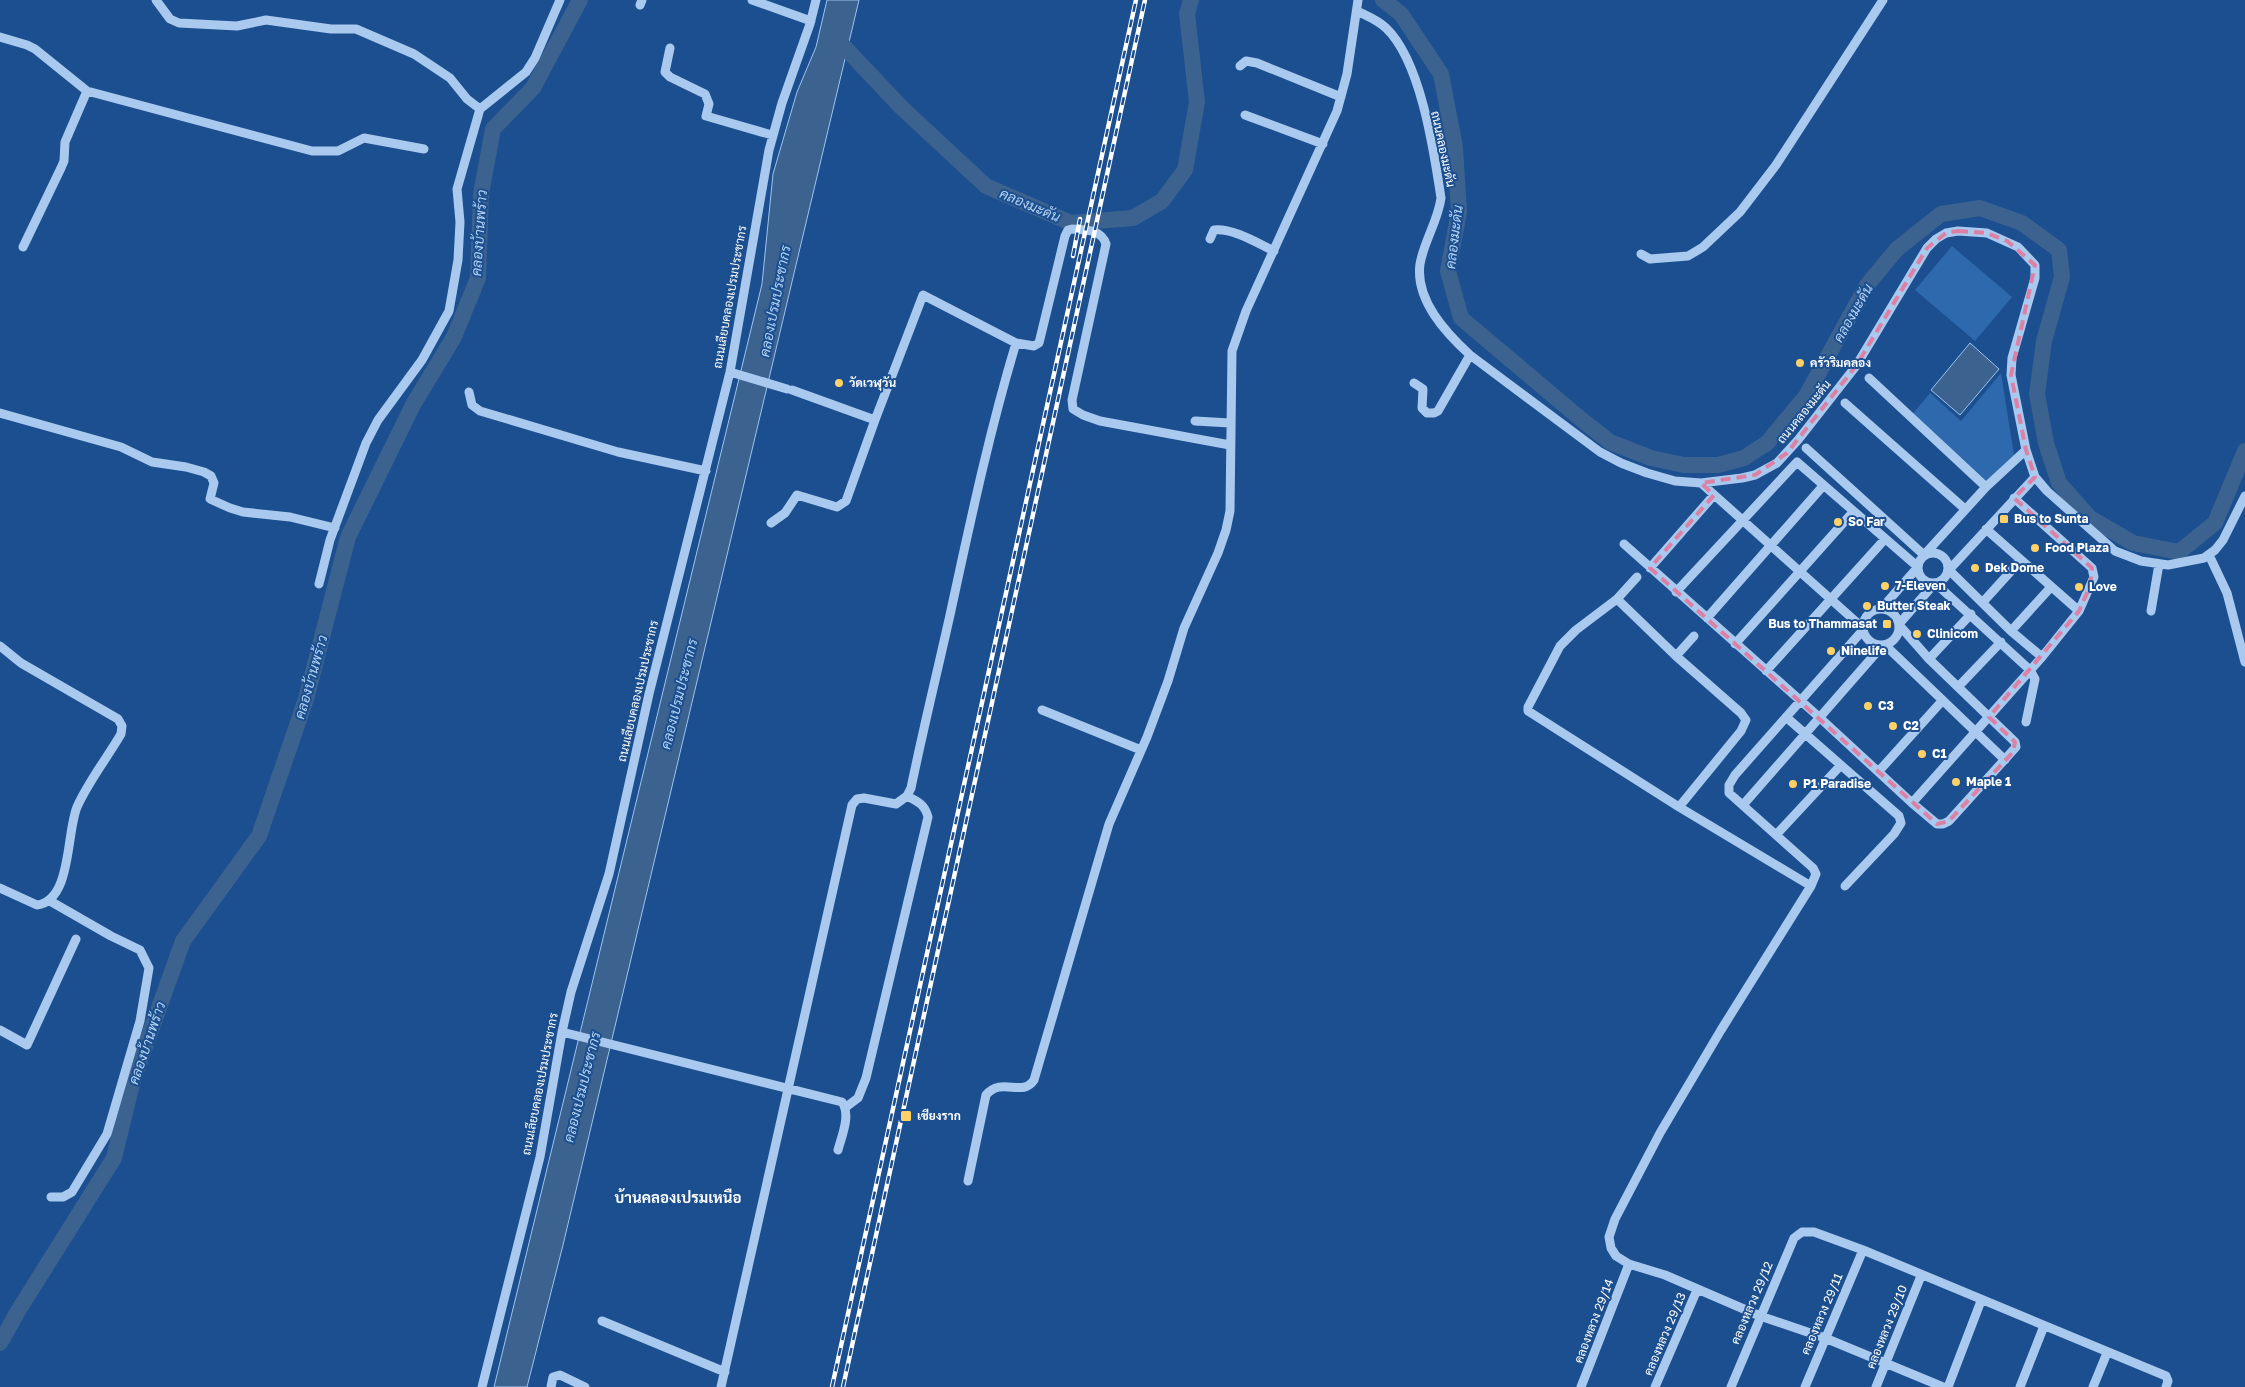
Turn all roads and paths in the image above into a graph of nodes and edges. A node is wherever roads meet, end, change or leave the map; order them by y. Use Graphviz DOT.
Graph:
graph roads {
  1 [pos="156,0"];
  2 [pos="560,0"];
  3 [pos="752,0"];
  4 [pos="816,0"];
  5 [pos="1883,0"];
  6 [pos="1357,6"];
  7 [pos="810,21"];
  8 [pos="0,37"];
  9 [pos="670,48"];
  10 [pos="1240,66"];
  11 [pos="87,92"];
  12 [pos="1341,98"];
  13 [pos="480,109"];
  14 [pos="1245,115"];
  15 [pos="772,134"];
  16 [pos="1323,144"];
  17 [pos="424,149"];
  18 [pos="1210,239"];
  19 [pos="23,247"];
  20 [pos="1274,251"];
  21 [pos="1641,254"];
  22 [pos="1016,343"];
  23 [pos="1470,355"];
  24 [pos="734,373"];
  25 [pos="1869,378"];
  26 [pos="1414,383"];
  27 [pos="469,392"];
  28 [pos="1846,403"];
  29 [pos="0,413"];
  30 [pos="875,420"];
  31 [pos="1194,421"];
  32 [pos="1230,423"];
  33 [pos="1230,444"];
  34 [pos="1806,448"];
  35 [pos="2026,450"];
  36 [pos="706,471"];
  37 [pos="2035,476"];
  38 [pos="1702,483"];
  39 [pos="1823,486"];
  40 [pos="1986,487"];
  41 [pos="1714,495"];
  42 [pos="2014,498"];
  43 [pos="2244,502"];
  44 [pos="1965,509"];
  45 [pos="1853,512"];
  46 [pos="1741,519"];
  47 [pos="771,523"];
  48 [pos="334,528"];
  49 [pos="1986,529"];
  50 [pos="1885,539"];
  51 [pos="1624,544"];
  52 [pos="1771,546"];
  53 [pos="1924,555"];
  54 [pos="2209,555"];
  55 [pos="2021,560"];
  56 [pos="2159,564"];
  57 [pos="1918,567"];
  58 [pos="1650,568"];
  59 [pos="1949,570"];
  60 [pos="1799,571"];
  61 [pos="1637,577"];
  62 [pos="1935,583"];
  63 [pos="319,584"];
  64 [pos="2051,587"];
  65 [pos="1676,592"];
  66 [pos="1617,599"];
  67 [pos="1831,599"];
  68 [pos="1983,602"];
  69 [pos="1881,609"];
  70 [pos="2079,611"];
  71 [pos="2151,611"];
  72 [pos="1971,614"];
  73 [pos="1707,618"];
  74 [pos="1899,625"];
  75 [pos="1863,629"];
  76 [pos="2011,631"];
  77 [pos="1694,636"];
  78 [pos="2000,642"];
  79 [pos="1735,644"];
  80 [pos="1884,645"];
  81 [pos="0,646"];
  82 [pos="1676,656"];
  83 [pos="2042,657"];
  84 [pos="1929,658"];
  85 [pos="2245,662"];
  86 [pos="2030,670"];
  87 [pos="1766,671"];
  88 [pos="1958,687"];
  89 [pos="1800,700"];
  90 [pos="1942,701"];
  91 [pos="1042,710"];
  92 [pos="1786,717"];
  93 [pos="1819,717"];
  94 [pos="1989,717"];
  95 [pos="2026,722"];
  96 [pos="1974,732"];
  97 [pos="1806,733"];
  98 [pos="1141,750"];
  99 [pos="2005,760"];
  100 [pos="1841,764"];
  101 [pos="1879,771"];
  102 [pos="907,796"];
  103 [pos="1912,803"];
  104 [pos="1743,805"];
  105 [pos="1679,807"];
  106 [pos="1776,835"];
  107 [pos="1812,886"];
  108 [pos="1845,886"];
  109 [pos="0,888"];
  110 [pos="50,901"];
  111 [pos="76,939"];
  112 [pos="0,1030"];
  113 [pos="562,1032"];
  114 [pos="789,1089"];
  115 [pos="846,1107"];
  116 [pos="838,1150"];
  117 [pos="968,1181"];
  118 [pos="51,1197"];
  119 [pos="1863,1250"];
  120 [pos="1629,1264"];
  121 [pos="1921,1276"];
  122 [pos="1697,1290"];
  123 [pos="1981,1301"];
  124 [pos="1760,1316"];
  125 [pos="602,1321"];
  126 [pos="2044,1326"];
  127 [pos="1825,1338"];
  128 [pos="2107,1353"];
  129 [pos="1886,1364"];
  130 [pos="725,1372"];
  131 [pos="2167,1384"];
  132 [pos="482,1387"];
  133 [pos="551,1387"];
  134 [pos="584,1387"];
  135 [pos="721,1387"];
  136 [pos="1582,1387"];
  137 [pos="1656,1387"];
  138 [pos="1731,1387"];
  139 [pos="1805,1387"];
  140 [pos="1876,1387"];
  141 [pos="1943,1387"];
  142 [pos="1948,1387"];
  143 [pos="2020,1387"];
  144 [pos="2093,1387"];
  1 -- 13 [label="street"];
  2 -- 13 [label="street"];
  3 -- 7 [label="street"];
  4 -- 7 [label="street, ถนนเลียบคลองเปรมประชากร"];
  5 -- 21 [label="street"];
  6 -- 12 [label="street"];
  6 -- 23 [label="street, ถนนคลองมะดัน"];
  7 -- 15 [label="street, ถนนเลียบคลองเปรมประชากร"];
  8 -- 11 [label="street"];
  9 -- 15 [label="street"];
  10 -- 12 [label="street"];
  11 -- 17 [label="street"];
  11 -- 19 [label="street"];
  12 -- 16 [label="street"];
  13 -- 48 [label="street"];
  14 -- 16 [label="street"];
  15 -- 24 [label="street, ถนนเลียบคลองเปรมประชากร"];
  16 -- 20 [label="street"];
  18 -- 20 [label="street"];
  20 -- 32 [label="street"];
  22 -- 30 [label="street"];
  22 -- 33 [label="street"];
  22 -- 102 [label="street"];
  23 -- 26 [label="street"];
  23 -- 38 [label="street, ถนนคลองมะดัน"];
  24 -- 30 [label="street"];
  24 -- 36 [label="street, ถนนเลียบคลองเปรมประชากร"];
  25 -- 40 [label="street"];
  27 -- 36 [label="street"];
  28 -- 44 [label="street"];
  29 -- 48 [label="street"];
  30 -- 47 [label="street"];
  31 -- 32 [label="street"];
  32 -- 33 [label="street"];
  33 -- 98 [label="street"];
  34 -- 53 [label="street"];
  35 -- 37 [label="street, ถนนคลองมะดัน"];
  35 -- 38 [label="street, ถนนคลองมะดัน"];
  35 -- 40 [label="street"];
  36 -- 113 [label="street, ถนนเลียบคลองเปรมประชากร"];
  37 -- 42 [label="street"];
  37 -- 56 [label="street, ถนนคลองมะดัน"];
  38 -- 41 [label="street"];
  39 -- 45 [label="street"];
  39 -- 46 [label="street"];
  39 -- 52 [label="street"];
  40 -- 44 [label="street"];
  41 -- 46 [label="street"];
  41 -- 58 [label="street"];
  42 -- 49 [label="street"];
  42 -- 70 [label="street"];
  43 -- 54 [label="street"];
  44 -- 53 [label="street"];
  45 -- 50 [label="street"];
  45 -- 60 [label="street"];
  46 -- 52 [label="street"];
  46 -- 65 [label="street"];
  48 -- 63 [label="street"];
  49 -- 55 [label="street"];
  49 -- 59 [label="street"];
  50 -- 57 [label="street"];
  50 -- 67 [label="street"];
  51 -- 58 [label="street"];
  52 -- 60 [label="street"];
  52 -- 73 [label="street"];
  53 -- 57 [label="street"];
  53 -- 59 [label="street"];
  54 -- 56 [label="street, ถนนคลองมะดัน"];
  54 -- 85 [label="street"];
  55 -- 64 [label="street"];
  55 -- 68 [label="street"];
  56 -- 71 [label="street"];
  57 -- 62 [label="street"];
  57 -- 69 [label="street"];
  58 -- 65 [label="street"];
  59 -- 62 [label="street"];
  59 -- 68 [label="street"];
  60 -- 67 [label="street"];
  60 -- 79 [label="street"];
  61 -- 66 [label="street"];
  62 -- 72 [label="street"];
  62 -- 74 [label="street"];
  64 -- 70 [label="street"];
  64 -- 76 [label="street"];
  65 -- 73 [label="street"];
  66 -- 82 [label="street"];
  66 -- 105 [label="street"];
  67 -- 75 [label="street"];
  67 -- 87 [label="street"];
  68 -- 76 [label="street"];
  69 -- 74 [label="street"];
  69 -- 75 [label="street"];
  70 -- 83 [label="street"];
  72 -- 78 [label="street"];
  72 -- 84 [label="street"];
  73 -- 79 [label="street"];
  74 -- 80 [label="street"];
  74 -- 84 [label="street"];
  75 -- 80 [label="street"];
  75 -- 89 [label="street"];
  76 -- 83 [label="street"];
  77 -- 82 [label="street"];
  78 -- 86 [label="street"];
  78 -- 88 [label="street"];
  79 -- 87 [label="street"];
  80 -- 90 [label="street"];
  80 -- 93 [label="street"];
  81 -- 110 [label="street"];
  82 -- 105 [label="street"];
  83 -- 86 [label="street"];
  84 -- 88 [label="street"];
  86 -- 94 [label="street"];
  86 -- 95 [label="street"];
  87 -- 89 [label="street"];
  88 -- 94 [label="street"];
  89 -- 92 [label="street"];
  89 -- 93 [label="street"];
  90 -- 96 [label="street"];
  90 -- 101 [label="street"];
  91 -- 98 [label="street"];
  92 -- 97 [label="street"];
  92 -- 104 [label="street"];
  93 -- 97 [label="street"];
  93 -- 101 [label="street"];
  94 -- 96 [label="street"];
  94 -- 99 [label="street"];
  96 -- 99 [label="street"];
  96 -- 103 [label="street"];
  97 -- 100 [label="street"];
  97 -- 104 [label="street"];
  98 -- 117 [label="street"];
  99 -- 103 [label="street"];
  100 -- 106 [label="street"];
  100 -- 108 [label="street"];
  101 -- 103 [label="street"];
  102 -- 114 [label="street"];
  102 -- 115 [label="street"];
  104 -- 106 [label="street"];
  105 -- 107 [label="street"];
  106 -- 107 [label="street"];
  107 -- 120 [label="street"];
  109 -- 110 [label="street"];
  110 -- 118 [label="street"];
  111 -- 112 [label="street"];
  113 -- 114 [label="street"];
  113 -- 132 [label="street, ถนนเลียบคลองเปรมประชากร"];
  114 -- 115 [label="street"];
  114 -- 130 [label="street"];
  115 -- 116 [label="street"];
  119 -- 121 [label="street"];
  119 -- 124 [label="street, คลองหลวง 29/12"];
  119 -- 127 [label="street, คลองหลวง 29/11"];
  120 -- 122 [label="street"];
  120 -- 136 [label="street, คลองหลวง 29/14"];
  121 -- 123 [label="street"];
  121 -- 129 [label="street, คลองหลวง 29/10"];
  122 -- 124 [label="street"];
  122 -- 137 [label="street, คลองหลวง 29/13"];
  123 -- 126 [label="street"];
  123 -- 142 [label="street"];
  124 -- 127 [label="street"];
  124 -- 138 [label="street, คลองหลวง 29/12"];
  125 -- 130 [label="street"];
  126 -- 128 [label="street"];
  126 -- 143 [label="street"];
  127 -- 129 [label="street"];
  127 -- 139 [label="street, คลองหลวง 29/11"];
  128 -- 131 [label="street"];
  128 -- 144 [label="street"];
  129 -- 140 [label="street, คลองหลวง 29/10"];
  129 -- 141 [label="street"];
  130 -- 135 [label="street"];
  133 -- 134 [label="street"];
}
